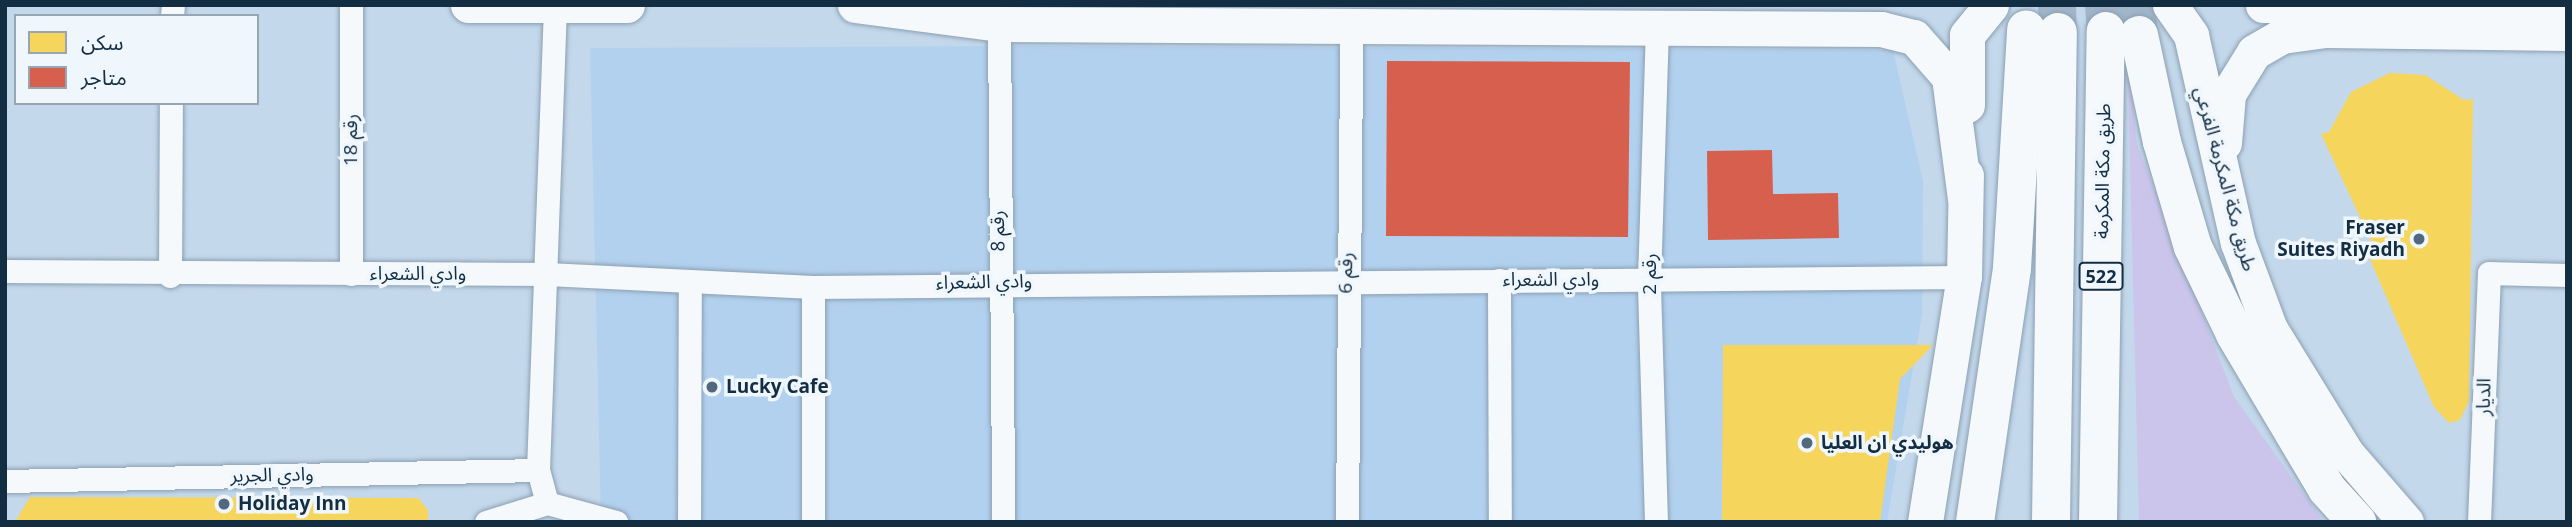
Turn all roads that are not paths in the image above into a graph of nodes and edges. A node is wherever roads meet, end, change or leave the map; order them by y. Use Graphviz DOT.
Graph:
graph roads {
  1 [pos="351,5"];
  2 [pos="468,5"];
  3 [pos="627,5"];
  4 [pos="855,5"];
  5 [pos="961,5"];
  6 [pos="1991,5"];
  7 [pos="2171,5"];
  8 [pos="2263,5"];
  9 [pos="2567,6"];
  10 [pos="555,7"];
  11 [pos="1003,15"];
  12 [pos="1351,24"];
  13 [pos="1657,27"];
  14 [pos="2567,33"];
  15 [pos="172,105"];
  16 [pos="1965,198"];
  17 [pos="2238,243"];
  18 [pos="2012,268"];
  19 [pos="5,271"];
  20 [pos="351,274"];
  21 [pos="547,274"];
  22 [pos="2567,275"];
  23 [pos="170,276"];
  24 [pos="1964,277"];
  25 [pos="1346,279"];
  26 [pos="1499,280"];
  27 [pos="690,281"];
  28 [pos="999,281"];
  29 [pos="1649,281"];
  30 [pos="813,286"];
  31 [pos="2099,351"];
  32 [pos="538,470"];
  33 [pos="5,481"];
  34 [pos="547,503"];
  35 [pos="486,522"];
  36 [pos="616,522"];
  37 [pos="689,522"];
  38 [pos="813,522"];
  39 [pos="1003,522"];
  40 [pos="1347,522"];
  41 [pos="1500,522"];
  42 [pos="1656,522"];
  43 [pos="1925,522"];
  44 [pos="1975,522"];
  45 [pos="1997,522"];
  46 [pos="2051,522"];
  47 [pos="2098,522"];
  48 [pos="2114,522"];
  49 [pos="2357,522"];
  50 [pos="2406,522"];
  51 [pos="2479,522"];
  1 -- 20 [label="street, رقم 18"];
  2 -- 10 [label="main road"];
  3 -- 10 [label="main road"];
  4 -- 11 [label="main road"];
  5 -- 11 [label="main road"];
  6 -- 16 [label="main road"];
  7 -- 17 [label="main road, طريق مكة المكرمة الفرعي"];
  8 -- 9 [label="main road"];
  10 -- 21 [label="street"];
  11 -- 12 [label="main road"];
  11 -- 28 [label="street, رقم 8"];
  12 -- 13 [label="main road"];
  12 -- 25 [label="street, رقم 6"];
  13 -- 16 [label="main road"];
  13 -- 29 [label="street, رقم 2"];
  14 -- 17 [label="main road"];
  15 -- 23 [label="street"];
  16 -- 24 [label="main road"];
  17 -- 50 [label="main road, طريق مكة المكرمة الفرعي"];
  18 -- 44 [label="highway"];
  18 -- 45 [label="highway"];
  18 -- 46 [label="highway, 522"];
  19 -- 23 [label="street, وادي الشعراء"];
  20 -- 21 [label="street, وادي الشعراء"];
  20 -- 23 [label="street, وادي الشعراء"];
  21 -- 27 [label="street, وادي الشعراء"];
  21 -- 32 [label="street"];
  22 -- 51 [label="street, الديار"];
  24 -- 29 [label="street, وادي الشعراء"];
  24 -- 43 [label="main road"];
  25 -- 26 [label="street, وادي الشعراء"];
  25 -- 28 [label="street, وادي الشعراء"];
  25 -- 40 [label="street, رقم 6"];
  26 -- 29 [label="street, وادي الشعراء"];
  26 -- 41 [label="street"];
  27 -- 30 [label="street, وادي الشعراء"];
  27 -- 37 [label="street"];
  28 -- 30 [label="street, وادي الشعراء"];
  28 -- 39 [label="street, رقم 8"];
  29 -- 42 [label="street, رقم 2"];
  30 -- 38 [label="street"];
  31 -- 47 [label="highway, طريق مكة المكرمة / 522"];
  31 -- 48 [label="highway"];
  31 -- 49 [label="highway, طريق مكة المكرمة / 522"];
  32 -- 33 [label="street, وادي الجرير"];
  32 -- 34 [label="street"];
  34 -- 35 [label="street"];
  34 -- 36 [label="street"];
}
